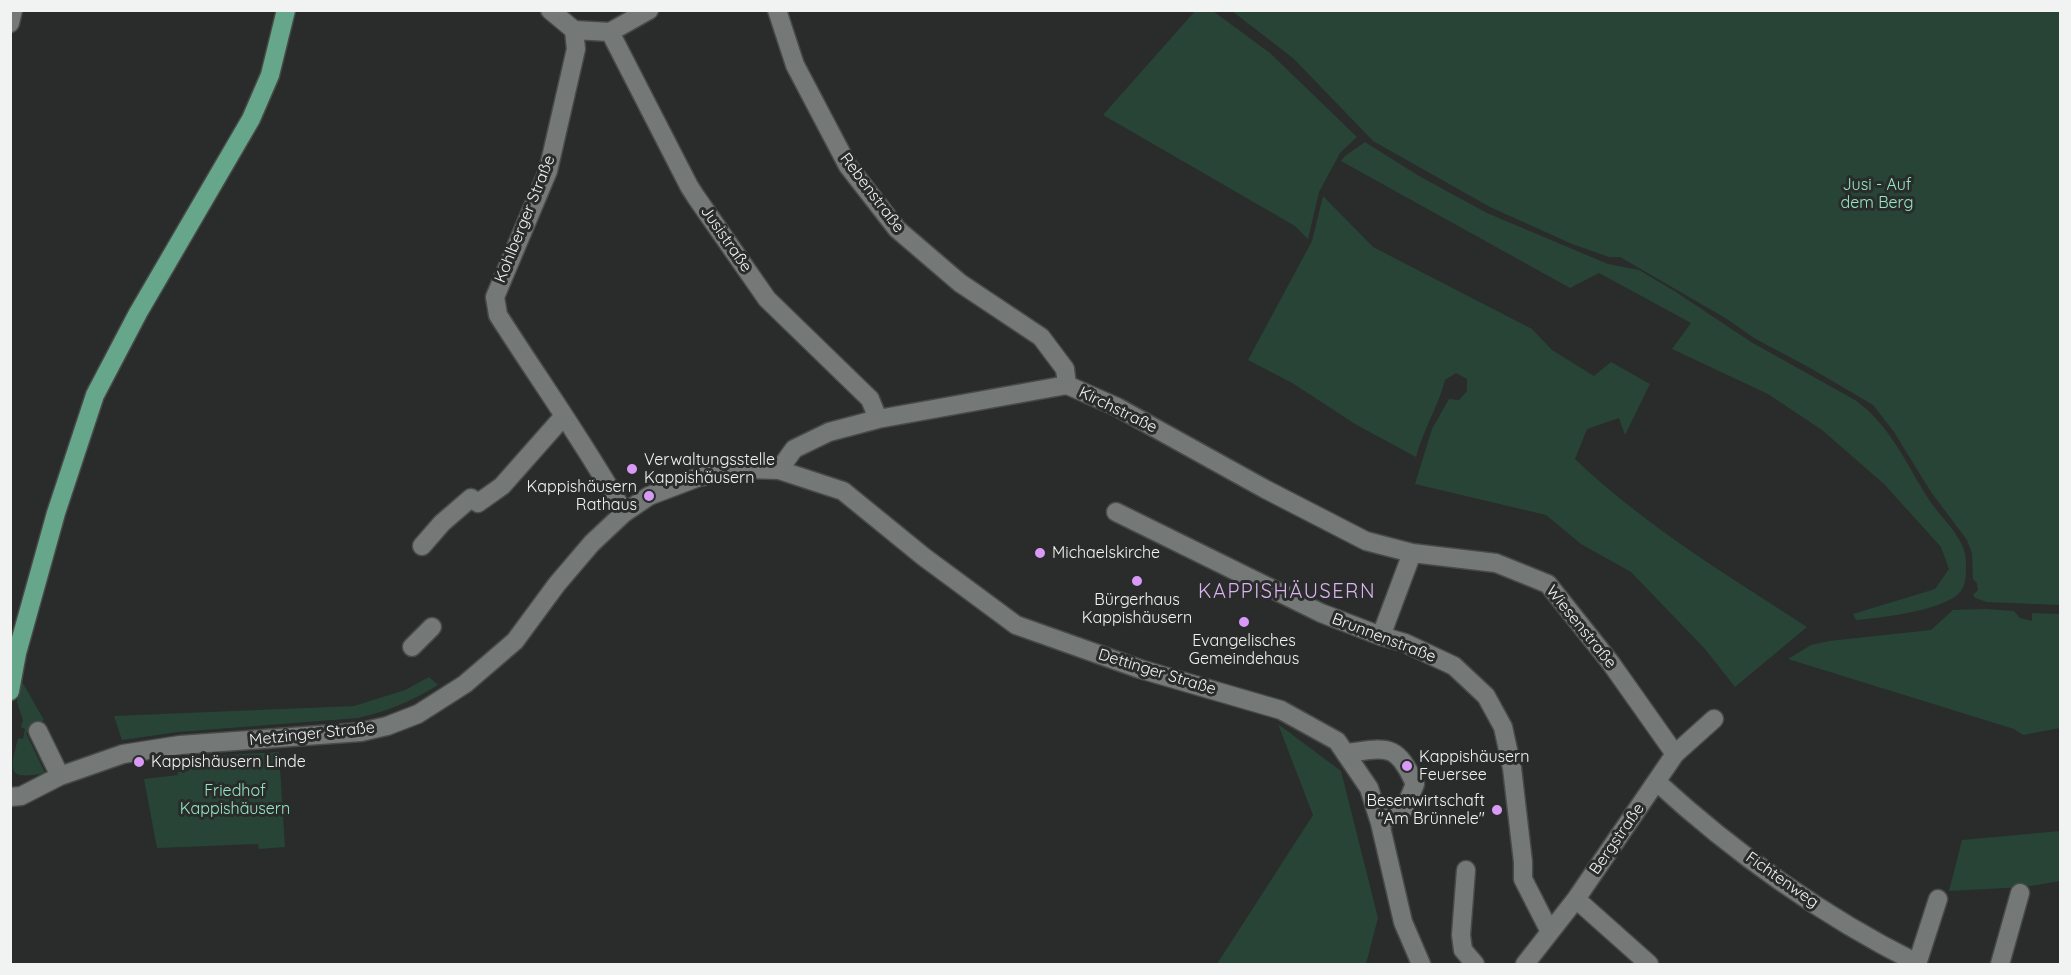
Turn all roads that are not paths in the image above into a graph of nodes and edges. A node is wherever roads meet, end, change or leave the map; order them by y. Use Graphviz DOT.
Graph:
graph roads {
  1 [pos="14,10"];
  2 [pos="286,10"];
  3 [pos="550,10"];
  4 [pos="649,10"];
  5 [pos="777,10"];
  6 [pos="10,23"];
  7 [pos="574,30"];
  8 [pos="610,32"];
  9 [pos="1067,385"];
  10 [pos="563,417"];
  11 [pos="878,419"];
  12 [pos="779,470"];
  13 [pos="1116,512"];
  14 [pos="624,513"];
  15 [pos="422,546"];
  16 [pos="1412,554"];
  17 [pos="432,627"];
  18 [pos="1381,636"];
  19 [pos="412,647"];
  20 [pos="10,691"];
  21 [pos="1714,719"];
  22 [pos="38,731"];
  23 [pos="1346,753"];
  24 [pos="1675,754"];
  25 [pos="60,776"];
  26 [pos="1657,782"];
  27 [pos="10,797"];
  28 [pos="1380,823"];
  29 [pos="1466,870"];
  30 [pos="2020,893"];
  31 [pos="1576,899"];
  32 [pos="1938,899"];
  33 [pos="1550,932"];
  34 [pos="1421,964"];
  35 [pos="1475,964"];
  36 [pos="1525,964"];
  37 [pos="1649,964"];
  38 [pos="1917,964"];
  39 [pos="2000,964"];
  1 -- 6 [label="street"];
  2 -- 20 [label="main road"];
  3 -- 7 [label="street"];
  4 -- 8 [label="street"];
  5 -- 9 [label="street, Rebenstraße"];
  7 -- 8 [label="street"];
  7 -- 10 [label="street, Kohlberger Straße"];
  8 -- 11 [label="street, Jusistraße"];
  9 -- 11 [label="street, Kirchstraße"];
  9 -- 16 [label="street, Kirchstraße"];
  10 -- 14 [label="street, Kohlberger Straße"];
  10 -- 15 [label="street"];
  11 -- 12 [label="street, Kirchstraße"];
  12 -- 14 [label="street, Metzinger Straße"];
  12 -- 23 [label="street, Dettinger Straße"];
  13 -- 18 [label="street, Brunnenstraße"];
  14 -- 25 [label="street, Metzinger Straße"];
  16 -- 18 [label="street"];
  16 -- 24 [label="street, Wiesenstraße"];
  17 -- 19 [label="street"];
  18 -- 33 [label="street, Brunnenstraße"];
  21 -- 24 [label="street, Bergstraße"];
  22 -- 25 [label="street"];
  23 -- 28 [label="street, Dettinger Straße"];
  23 -- 28 [label="street"];
  24 -- 26 [label="street, Bergstraße"];
  25 -- 27 [label="street, Metzinger Straße"];
  26 -- 31 [label="street, Bergstraße"];
  26 -- 38 [label="street, Fichtenweg"];
  28 -- 34 [label="street, Dettinger Straße"];
  29 -- 35 [label="street"];
  30 -- 39 [label="street"];
  31 -- 33 [label="street, Bergstraße"];
  31 -- 37 [label="street"];
  32 -- 38 [label="street"];
  33 -- 36 [label="street, Bergstraße"];
}
